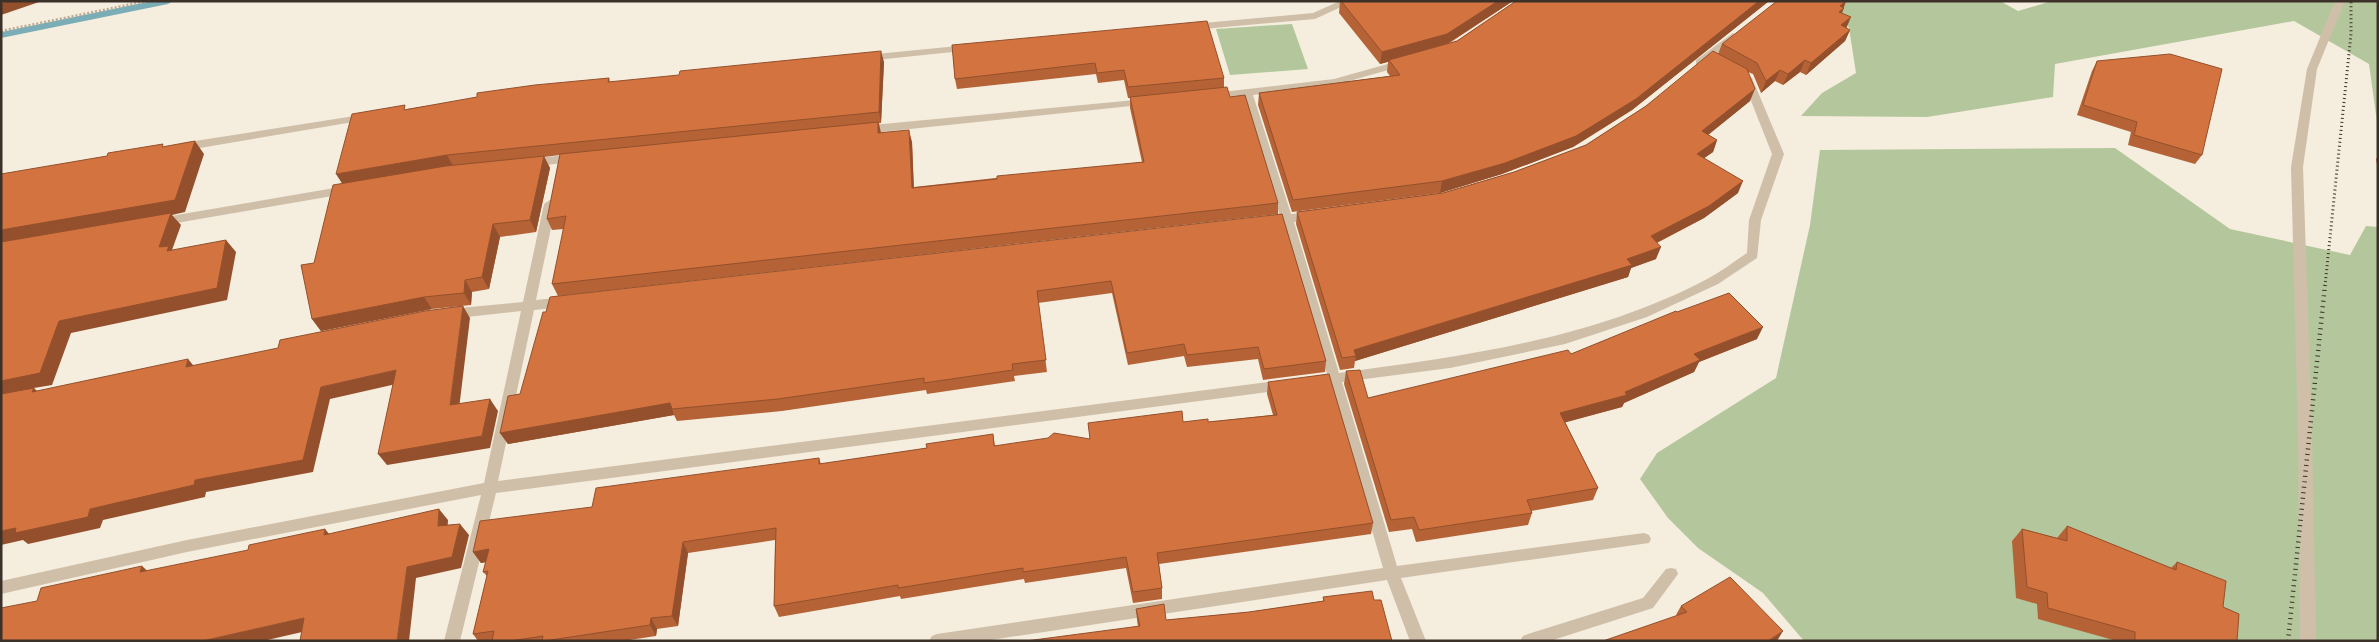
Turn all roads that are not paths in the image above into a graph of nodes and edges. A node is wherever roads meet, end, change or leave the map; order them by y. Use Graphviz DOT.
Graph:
graph roads {
  1 [pos="1349,1"];
  2 [pos="2340,1"];
  3 [pos="1182,28"];
  4 [pos="1743,29"];
  5 [pos="979,47"];
  6 [pos="1707,56"];
  7 [pos="852,60"];
  8 [pos="1412,60"];
  9 [pos="1693,68"];
  10 [pos="1246,92"];
  11 [pos="1198,97"];
  12 [pos="1158,101"];
  13 [pos="381,115"];
  14 [pos="854,131"];
  15 [pos="171,149"];
  16 [pos="589,157"];
  17 [pos="521,164"];
  18 [pos="357,188"];
  19 [pos="553,189"];
  20 [pos="1323,215"];
  21 [pos="1287,220"];
  22 [pos="1257,223"];
  23 [pos="146,224"];
  24 [pos="577,300"];
  25 [pos="528,306"];
  26 [pos="432,316"];
  27 [pos="1334,378"];
  28 [pos="490,488"];
  29 [pos="1644,539"];
  30 [pos="1392,573"];
  31 [pos="1671,574"];
  32 [pos="1,588"];
  33 [pos="1013,635"];
  34 [pos="452,641"];
  35 [pos="937,641"];
  36 [pos="1418,641"];
  37 [pos="1528,641"];
  38 [pos="2308,641"];
  1 -- 3 [label="street"];
  2 -- 38 [label="street"];
  4 -- 6 [label="street"];
  5 -- 7 [label="street"];
  6 -- 9 [label="street"];
  6 -- 27 [label="street"];
  8 -- 10 [label="street"];
  10 -- 11 [label="street"];
  10 -- 21 [label="street"];
  12 -- 14 [label="street"];
  13 -- 15 [label="street"];
  16 -- 17 [label="street"];
  18 -- 23 [label="street"];
  19 -- 25 [label="street"];
  20 -- 21 [label="street"];
  21 -- 22 [label="street"];
  21 -- 27 [label="street"];
  24 -- 25 [label="street"];
  25 -- 26 [label="street"];
  25 -- 28 [label="street"];
  27 -- 28 [label="street"];
  27 -- 30 [label="street"];
  28 -- 32 [label="street"];
  28 -- 34 [label="street"];
  29 -- 30 [label="street"];
  30 -- 33 [label="street"];
  30 -- 36 [label="street"];
  31 -- 37 [label="street"];
  33 -- 35 [label="street"];
}
